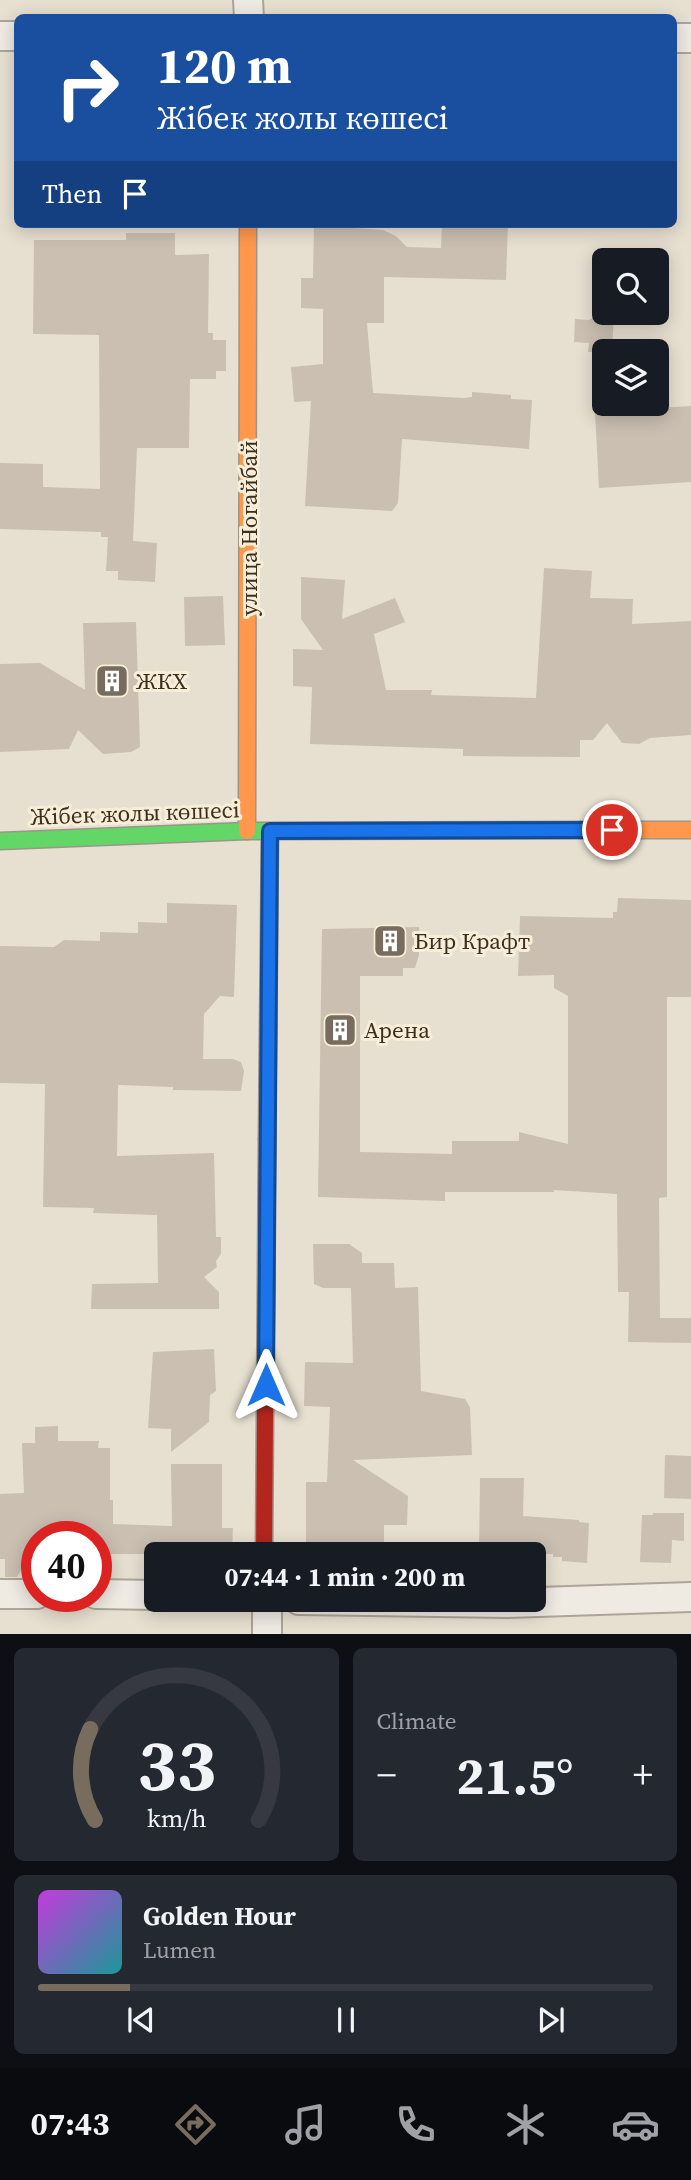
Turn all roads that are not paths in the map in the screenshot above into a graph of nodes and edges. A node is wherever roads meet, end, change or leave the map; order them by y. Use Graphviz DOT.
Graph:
graph roads {
  1 [pos="248,228"];
  2 [pos="691,830"];
  3 [pos="247,831"];
  4 [pos="270,831"];
  5 [pos="0,841"];
  6 [pos="264,1542"];
  7 [pos="0,1594"];
  8 [pos="21,1594"];
  9 [pos="112,1594"];
  10 [pos="144,1595"];
  11 [pos="691,1597"];
  12 [pos="546,1602"];
  13 [pos="267,1612"];
  14 [pos="267,1634"];
  1 -- 3 [label="main road, улица Ногайбай"];
  2 -- 4 [label="main road, Жібек жолы көшесі"];
  3 -- 4 [label="main road, Жібек жолы көшесі"];
  3 -- 5 [label="main road, Жібек жолы көшесі"];
  4 -- 6 [label="main road"];
  7 -- 8 [label="street"];
  9 -- 10 [label="street"];
  11 -- 12 [label="street"];
  13 -- 14 [label="street"];
}
